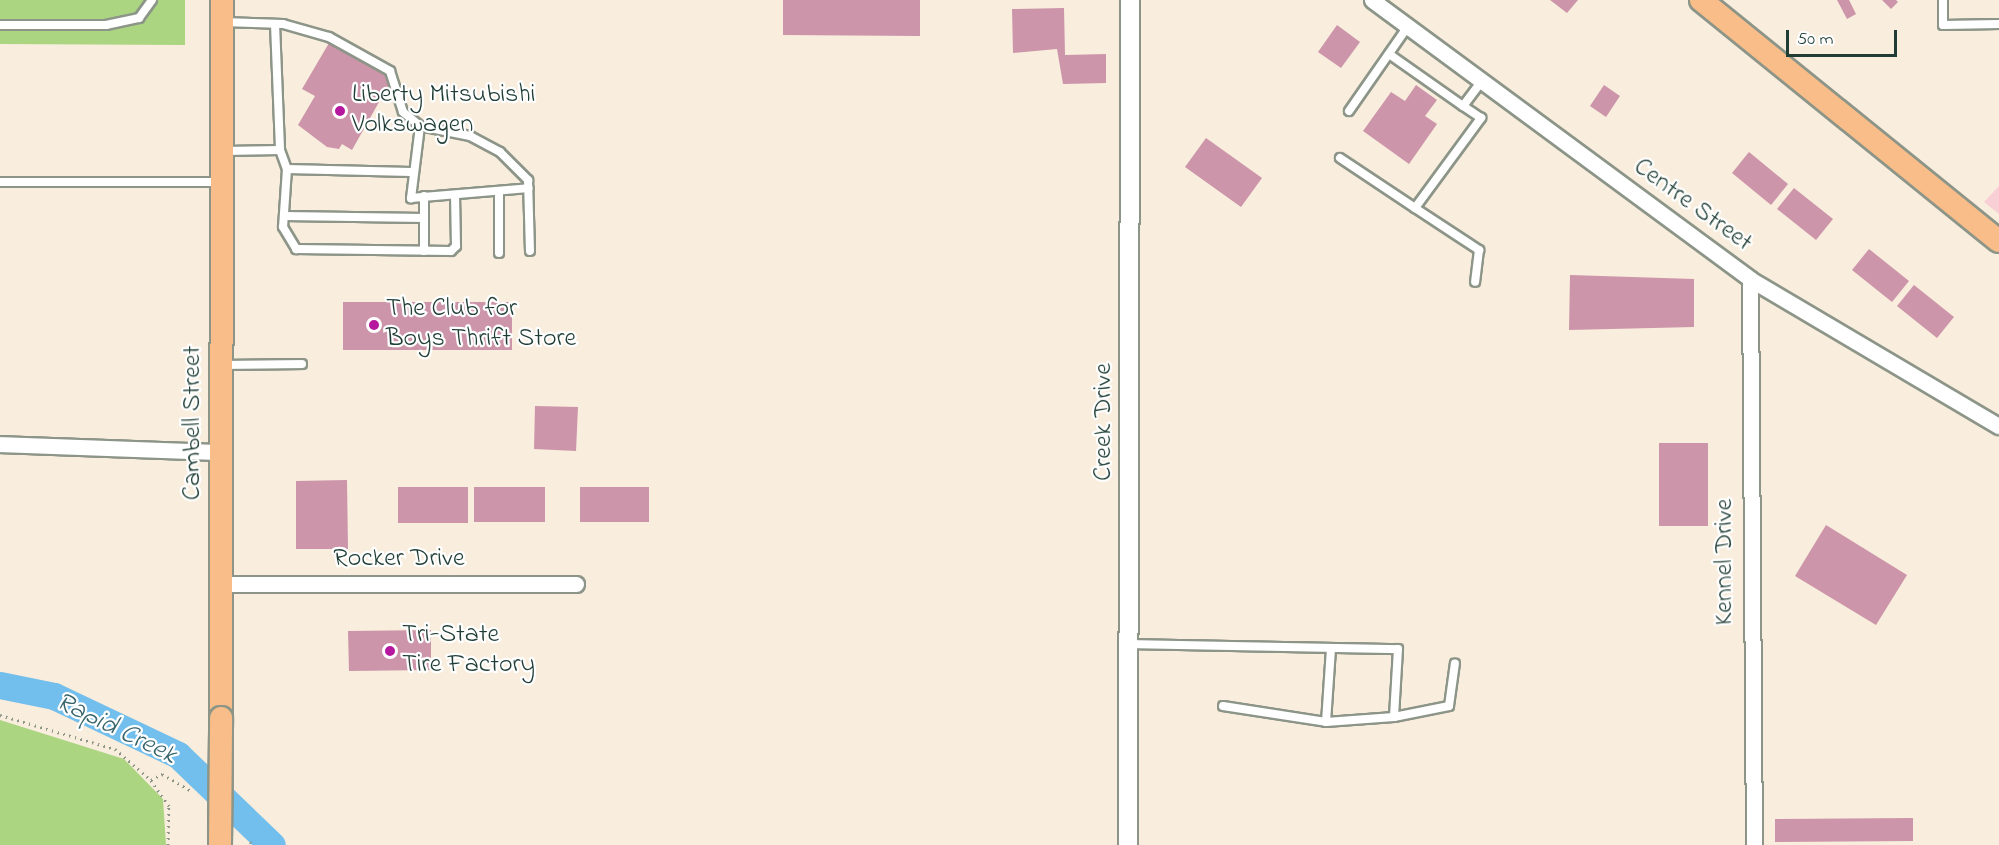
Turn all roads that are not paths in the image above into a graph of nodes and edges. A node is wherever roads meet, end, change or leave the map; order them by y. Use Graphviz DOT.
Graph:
graph roads {
  1 [pos="152,0"];
  2 [pos="1130,0"];
  3 [pos="1372,0"];
  4 [pos="1701,0"];
  5 [pos="1943,0"];
  6 [pos="222,11"];
  7 [pos="275,24"];
  8 [pos="1999,24"];
  9 [pos="0,25"];
  10 [pos="1408,26"];
  11 [pos="1389,54"];
  12 [pos="1482,81"];
  13 [pos="1463,106"];
  14 [pos="1349,111"];
  15 [pos="420,126"];
  16 [pos="280,150"];
  17 [pos="222,151"];
  18 [pos="1340,158"];
  19 [pos="287,170"];
  20 [pos="411,172"];
  21 [pos="0,182"];
  22 [pos="222,182"];
  23 [pos="529,188"];
  24 [pos="499,191"];
  25 [pos="455,195"];
  26 [pos="424,196"];
  27 [pos="1415,208"];
  28 [pos="284,216"];
  29 [pos="424,218"];
  30 [pos="1996,233"];
  31 [pos="424,251"];
  32 [pos="530,251"];
  33 [pos="499,253"];
  34 [pos="1750,279"];
  35 [pos="1475,282"];
  36 [pos="302,364"];
  37 [pos="222,365"];
  38 [pos="1999,426"];
  39 [pos="0,444"];
  40 [pos="223,452"];
  41 [pos="222,584"];
  42 [pos="576,584"];
  43 [pos="1130,644"];
  44 [pos="1331,648"];
  45 [pos="1455,663"];
  46 [pos="1223,706"];
  47 [pos="1394,717"];
  48 [pos="1326,722"];
  49 [pos="220,845"];
  50 [pos="1128,845"];
  51 [pos="1754,845"];
  1 -- 9 [label="lane"];
  2 -- 43 [label="street, Creek Drive"];
  3 -- 10 [label="street, Centre Street"];
  4 -- 30 [label="main road"];
  5 -- 8 [label="lane"];
  6 -- 7 [label="lane"];
  6 -- 17 [label="main road, Cambell Street"];
  7 -- 15 [label="lane"];
  7 -- 16 [label="lane"];
  10 -- 11 [label="lane"];
  10 -- 12 [label="street, Centre Street"];
  11 -- 13 [label="lane"];
  11 -- 14 [label="lane"];
  12 -- 13 [label="lane"];
  12 -- 34 [label="street, Centre Street"];
  13 -- 27 [label="lane"];
  15 -- 20 [label="lane"];
  15 -- 23 [label="lane"];
  16 -- 17 [label="lane"];
  16 -- 19 [label="lane"];
  17 -- 22 [label="main road, Cambell Street"];
  18 -- 27 [label="lane"];
  19 -- 20 [label="lane"];
  19 -- 28 [label="lane"];
  20 -- 26 [label="lane"];
  21 -- 22 [label="lane"];
  22 -- 37 [label="main road, Cambell Street"];
  23 -- 24 [label="lane"];
  23 -- 32 [label="lane"];
  24 -- 25 [label="lane"];
  24 -- 33 [label="lane"];
  25 -- 26 [label="lane"];
  25 -- 31 [label="lane"];
  26 -- 29 [label="lane"];
  27 -- 35 [label="lane"];
  28 -- 29 [label="lane"];
  28 -- 31 [label="lane"];
  29 -- 31 [label="lane"];
  34 -- 38 [label="street, Centre Street"];
  34 -- 51 [label="street, Kennel Drive"];
  36 -- 37 [label="lane"];
  37 -- 40 [label="main road, Cambell Street"];
  39 -- 40 [label="street"];
  40 -- 41 [label="main road, Cambell Street"];
  41 -- 42 [label="street, Rocker Drive"];
  41 -- 49 [label="main road, Cambell Street, bridge"];
  43 -- 44 [label="lane"];
  43 -- 50 [label="street, Creek Drive"];
  44 -- 47 [label="lane"];
  44 -- 48 [label="lane"];
  45 -- 47 [label="lane"];
  46 -- 48 [label="lane"];
  47 -- 48 [label="lane"];
}
